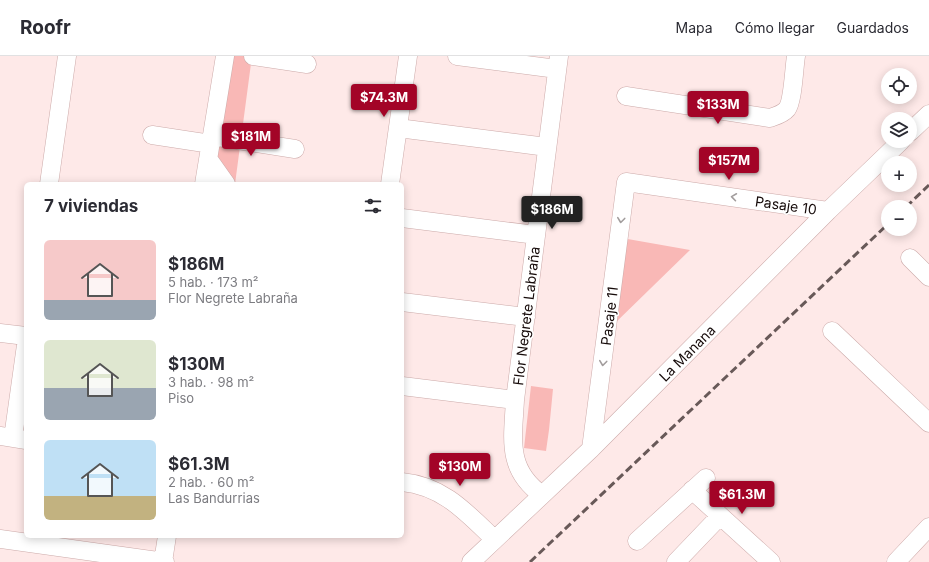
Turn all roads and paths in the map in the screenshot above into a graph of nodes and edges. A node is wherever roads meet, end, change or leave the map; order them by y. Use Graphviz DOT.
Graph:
graph roads {
  1 [pos="67,56"];
  2 [pos="223,56"];
  3 [pos="253,56"];
  4 [pos="408,56"];
  5 [pos="457,56"];
  6 [pos="796,56"];
  7 [pos="558,62"];
  8 [pos="307,64"];
  9 [pos="626,96"];
  10 [pos="929,114"];
  11 [pos="917,125"];
  12 [pos="398,128"];
  13 [pos="152,135"];
  14 [pos="211,147"];
  15 [pos="547,147"];
  16 [pos="894,148"];
  17 [pos="295,149"];
  18 [pos="49,182"];
  19 [pos="204,182"];
  20 [pos="225,182"];
  21 [pos="390,182"];
  22 [pos="626,182"];
  23 [pos="828,211"];
  24 [pos="404,218"];
  25 [pos="536,235"];
  26 [pos="910,258"];
  27 [pos="929,277"];
  28 [pos="404,302"];
  29 [pos="526,317"];
  30 [pos="832,331"];
  31 [pos="0,333"];
  32 [pos="24,336"];
  33 [pos="24,359"];
  34 [pos="404,386"];
  35 [pos="515,400"];
  36 [pos="929,423"];
  37 [pos="13,438"];
  38 [pos="592,449"];
  39 [pos="706,478"];
  40 [pos="404,482"];
  41 [pos="692,490"];
  42 [pos="542,495"];
  43 [pos="720,516"];
  44 [pos="929,527"];
  45 [pos="167,538"];
  46 [pos="494,538"];
  47 [pos="0,539"];
  48 [pos="637,541"];
  49 [pos="164,562"];
  50 [pos="471,562"];
  51 [pos="676,562"];
  52 [pos="771,562"];
  53 [pos="896,562"];
  1 -- 18 [label="street"];
  2 -- 14 [label="street"];
  3 -- 8 [label="street"];
  4 -- 12 [label="street"];
  5 -- 7 [label="street"];
  6 -- 9 [label="street"];
  7 -- 15 [label="street, Flor Negrete Labraña"];
  10 -- 11 [label="street"];
  12 -- 15 [label="street"];
  12 -- 21 [label="street"];
  13 -- 14 [label="street"];
  14 -- 17 [label="street"];
  14 -- 19 [label="street"];
  14 -- 20 [label="street"];
  15 -- 25 [label="street, Flor Negrete Labraña"];
  16 -- 23 [label="street, La Manana"];
  23 -- 22 [label="street, Pasaje 10, one-way"];
  22 -- 38 [label="street, Pasaje 11, one-way"];
  23 -- 38 [label="street, La Manana"];
  24 -- 25 [label="street"];
  25 -- 29 [label="street, Flor Negrete Labraña"];
  26 -- 27 [label="street"];
  28 -- 29 [label="street"];
  29 -- 35 [label="street, Flor Negrete Labraña"];
  30 -- 36 [label="street"];
  31 -- 32 [label="street"];
  33 -- 37 [label="street"];
  34 -- 35 [label="street"];
  35 -- 42 [label="street, Flor Negrete Labraña"];
  38 -- 42 [label="street, La Manana"];
  39 -- 41 [label="street"];
  40 -- 46 [label="street"];
  41 -- 43 [label="street"];
  41 -- 48 [label="street"];
  42 -- 46 [label="street, La Manana"];
  43 -- 51 [label="street"];
  43 -- 52 [label="street"];
  44 -- 53 [label="street"];
  45 -- 49 [label="street"];
  46 -- 50 [label="street, La Manana"];
  47 -- 49 [label="street"];
}
